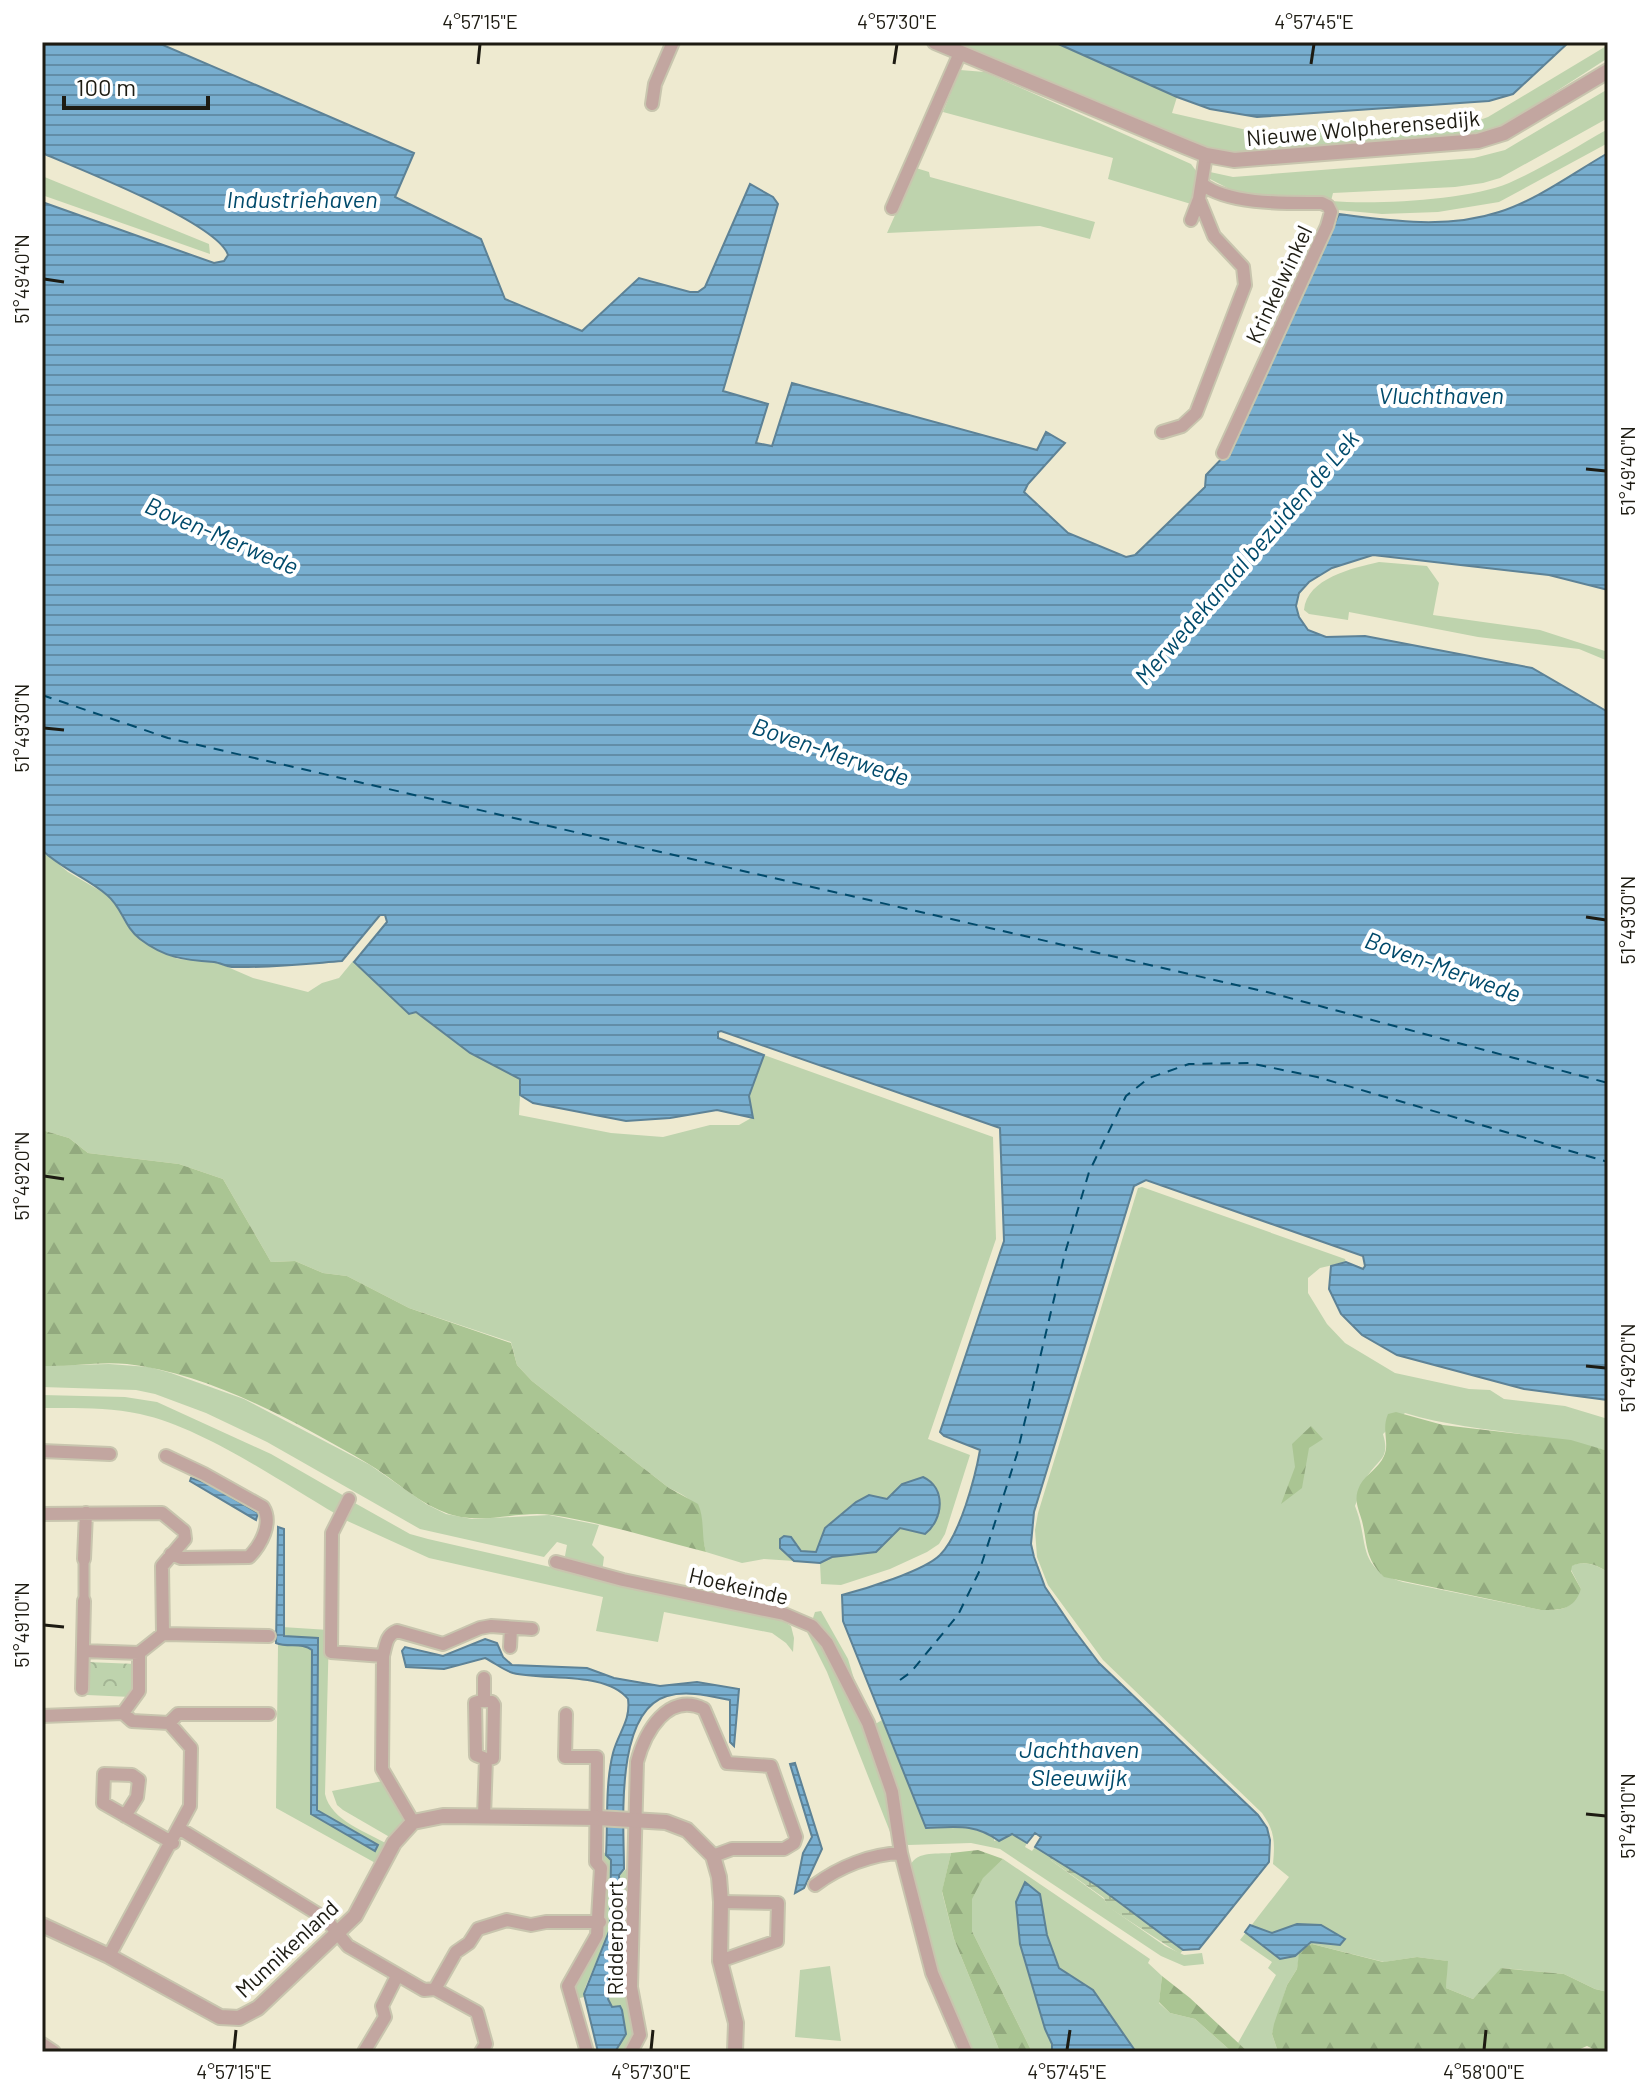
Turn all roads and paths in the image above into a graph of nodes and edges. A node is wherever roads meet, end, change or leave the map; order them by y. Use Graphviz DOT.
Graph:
graph roads {
  1 [pos="673,42"];
  2 [pos="935,42"];
  3 [pos="960,53"];
  4 [pos="1608,71"];
  5 [pos="652,104"];
  6 [pos="1206,155"];
  7 [pos="1202,184"];
  8 [pos="1199,199"];
  9 [pos="892,208"];
  10 [pos="1191,220"];
  11 [pos="1162,432"];
  12 [pos="1223,453"];
  13 [pos="42,1451"];
  14 [pos="110,1454"];
  15 [pos="166,1456"];
  16 [pos="349,1499"];
  17 [pos="86,1513"];
  18 [pos="42,1514"];
  19 [pos="171,1554"];
  20 [pos="84,1559"];
  21 [pos="556,1562"];
  22 [pos="84,1601"];
  23 [pos="511,1628"];
  24 [pos="532,1629"];
  25 [pos="163,1634"];
  26 [pos="269,1636"];
  27 [pos="510,1647"];
  28 [pos="83,1651"];
  29 [pos="139,1653"];
  30 [pos="383,1656"];
  31 [pos="484,1678"];
  32 [pos="82,1689"];
  33 [pos="484,1700"];
  34 [pos="123,1713"];
  35 [pos="269,1714"];
  36 [pos="566,1714"];
  37 [pos="42,1716"];
  38 [pos="169,1723"];
  39 [pos="486,1759"];
  40 [pos="125,1816"];
  41 [pos="484,1816"];
  42 [pos="602,1819"];
  43 [pos="632,1820"];
  44 [pos="413,1822"];
  45 [pos="180,1829"];
  46 [pos="173,1843"];
  47 [pos="901,1853"];
  48 [pos="713,1856"];
  49 [pos="815,1885"];
  50 [pos="721,1902"];
  51 [pos="600,1922"];
  52 [pos="42,1925"];
  53 [pos="339,1933"];
  54 [pos="109,1956"];
  55 [pos="720,1961"];
  56 [pos="397,1976"];
  57 [pos="435,1989"];
  58 [pos="42,2044"];
  59 [pos="54,2052"];
  60 [pos="364,2052"];
  61 [pos="481,2052"];
  62 [pos="587,2052"];
  63 [pos="631,2052"];
  64 [pos="735,2052"];
  65 [pos="966,2052"];
  1 -- 5 [label="street"];
  2 -- 3 [label="street, Nieuwe Wolpherensedijk"];
  3 -- 6 [label="street, Nieuwe Wolpherensedijk"];
  3 -- 9 [label="street"];
  4 -- 6 [label="street, Nieuwe Wolpherensedijk"];
  6 -- 7 [label="street"];
  7 -- 8 [label="street"];
  7 -- 12 [label="street, Krinkelwinkel"];
  8 -- 10 [label="street"];
  8 -- 11 [label="street, Krinkelwinkel"];
  13 -- 14 [label="street"];
  15 -- 19 [label="street"];
  16 -- 30 [label="street"];
  17 -- 18 [label="street"];
  17 -- 19 [label="street"];
  17 -- 20 [label="street"];
  19 -- 25 [label="street"];
  20 -- 22 [label="street"];
  21 -- 47 [label="street, Hoekeinde"];
  22 -- 28 [label="street"];
  23 -- 24 [label="street"];
  23 -- 27 [label="street"];
  23 -- 30 [label="street"];
  25 -- 26 [label="street"];
  25 -- 29 [label="street"];
  28 -- 29 [label="street"];
  28 -- 32 [label="street"];
  29 -- 34 [label="street"];
  30 -- 44 [label="street"];
  31 -- 33 [label="street"];
  33 -- 39 [label="street"];
  33 -- 39 [label="street"];
  34 -- 37 [label="street"];
  34 -- 38 [label="street"];
  35 -- 38 [label="street"];
  36 -- 42 [label="street"];
  38 -- 45 [label="street"];
  39 -- 41 [label="street"];
  40 -- 46 [label="street"];
  41 -- 42 [label="street"];
  41 -- 44 [label="street"];
  42 -- 43 [label="street"];
  42 -- 51 [label="street"];
  43 -- 48 [label="street"];
  43 -- 48 [label="street, Ridderpoort"];
  43 -- 63 [label="street, Ridderpoort"];
  44 -- 53 [label="street, Munnikenland"];
  45 -- 46 [label="street"];
  45 -- 53 [label="street"];
  46 -- 54 [label="street"];
  47 -- 49 [label="street"];
  47 -- 65 [label="street, Hoekeinde"];
  48 -- 50 [label="street"];
  50 -- 55 [label="street"];
  50 -- 55 [label="street"];
  51 -- 57 [label="street"];
  51 -- 62 [label="street"];
  52 -- 54 [label="street, Munnikenland"];
  53 -- 54 [label="street, Munnikenland"];
  53 -- 56 [label="street"];
  55 -- 64 [label="street"];
  56 -- 57 [label="street"];
  56 -- 60 [label="street"];
  57 -- 61 [label="street"];
  58 -- 59 [label="street"];
}
